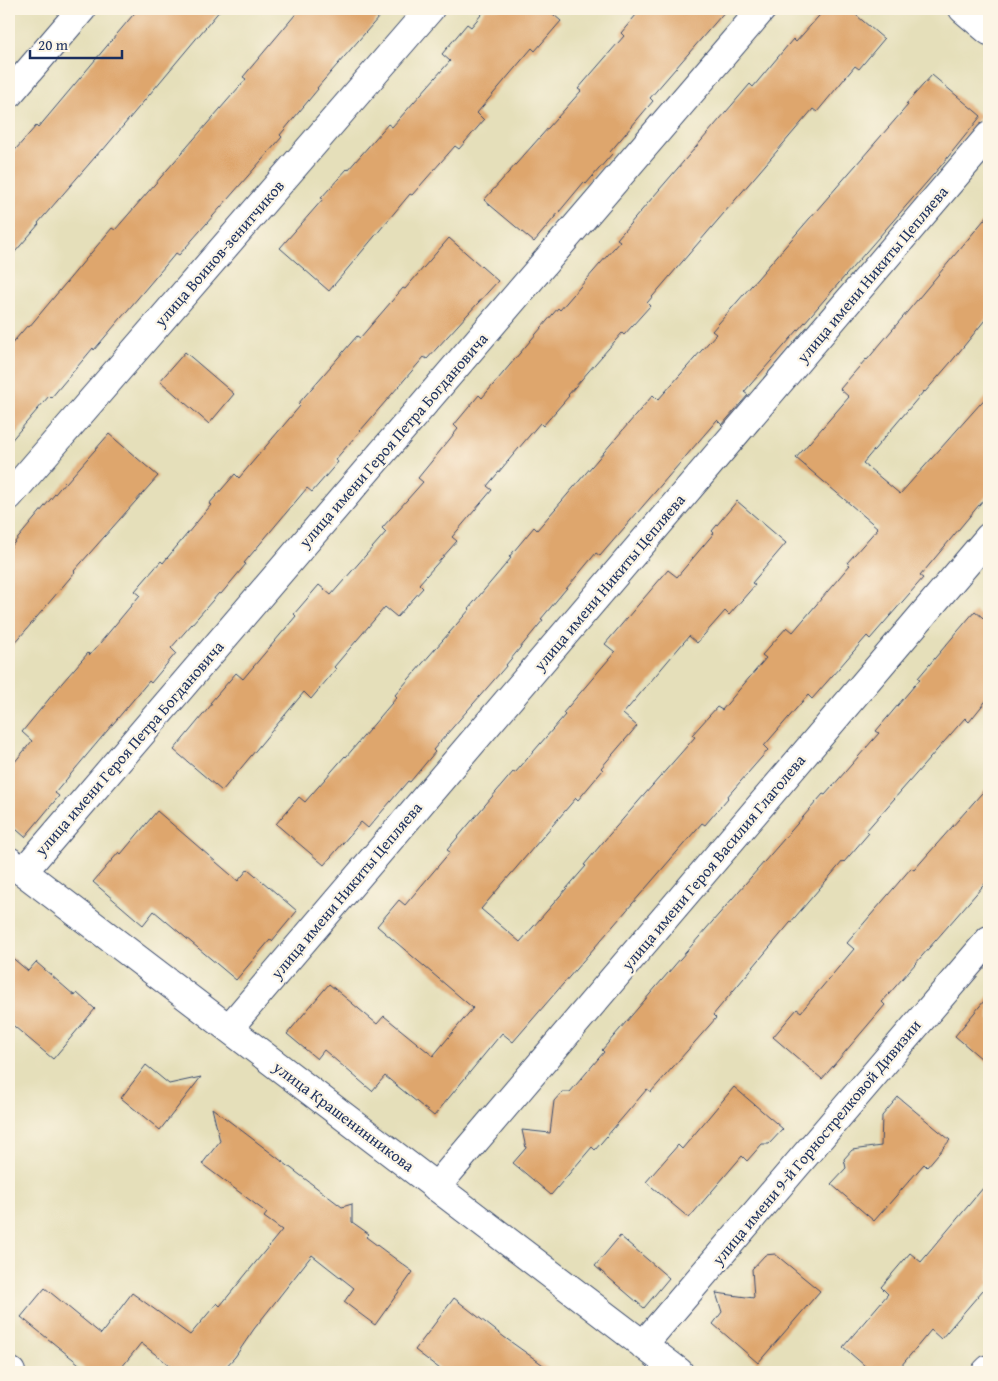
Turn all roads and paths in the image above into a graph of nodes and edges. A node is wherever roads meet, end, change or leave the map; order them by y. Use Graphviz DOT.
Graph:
graph roads {
  1 [pos="82,9"];
  2 [pos="430,9"];
  3 [pos="762,9"];
  4 [pos="963,9"];
  5 [pos="989,31"];
  6 [pos="9,94"];
  7 [pos="989,136"];
  8 [pos="9,496"];
  9 [pos="989,538"];
  10 [pos="16,866"];
  11 [pos="989,940"];
  12 [pos="229,1028"];
  13 [pos="436,1187"];
  14 [pos="643,1345"];
  15 [pos="989,1369"];
  16 [pos="679,1372"];
  17 [pos="986,1372"];
  1 -- 6 [label="street"];
  2 -- 8 [label="street, улица Воинов-зенитчиков"];
  3 -- 10 [label="street, улица имени Героя Петра Богдановича"];
  4 -- 5 [label="street"];
  7 -- 12 [label="street, улица имени Никиты Цепляева"];
  9 -- 13 [label="street, улица имени Героя Василия Глаголева"];
  10 -- 12 [label="street, улица Крашенинникова"];
  11 -- 14 [label="street, улица имени 9-й Горнострелковой Дивизии"];
  12 -- 13 [label="street, улица Крашенинникова"];
  13 -- 14 [label="street, улица Крашенинникова"];
  14 -- 16 [label="street, улица Крашенинникова"];
  15 -- 17 [label="street"];
}
